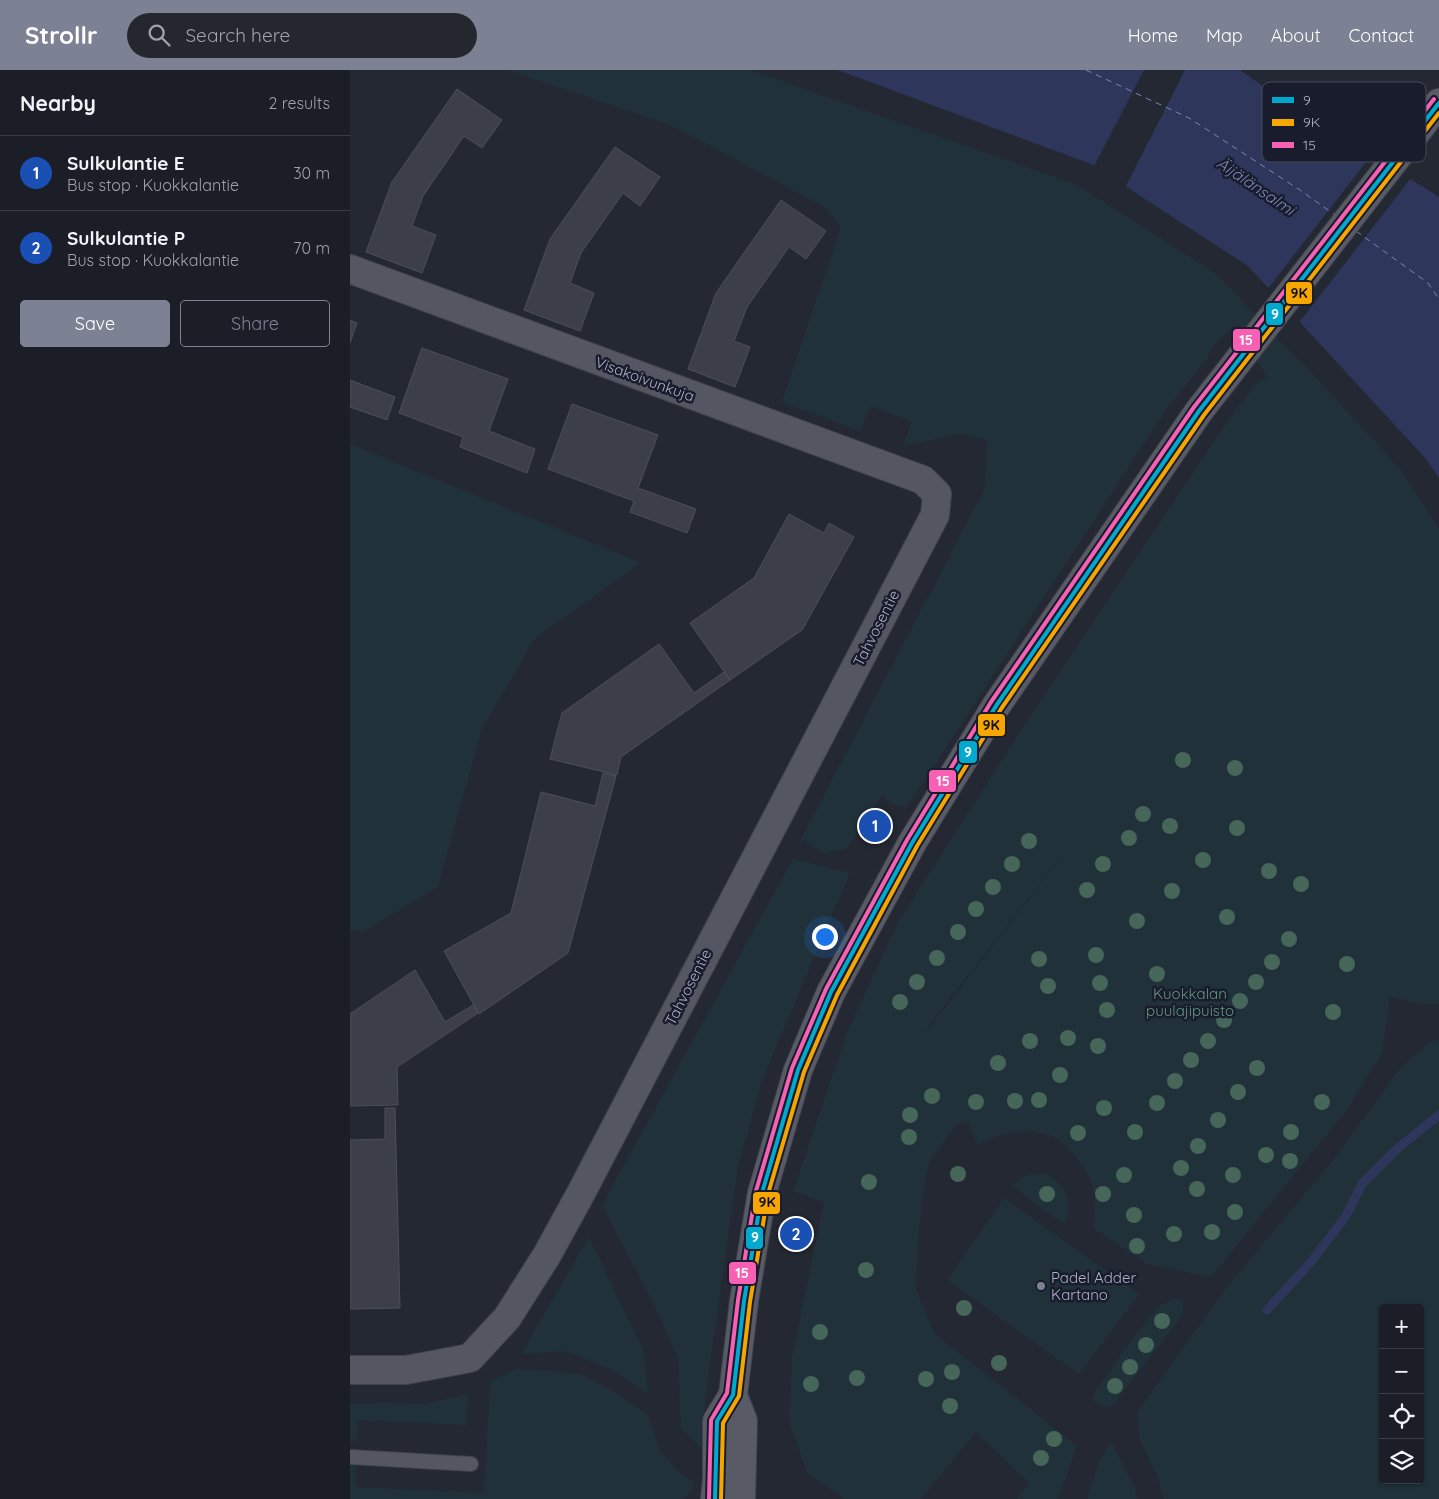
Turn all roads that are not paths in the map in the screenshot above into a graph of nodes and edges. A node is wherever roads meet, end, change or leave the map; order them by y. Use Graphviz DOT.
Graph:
graph roads {
  1 [pos="1439,103"];
  2 [pos="1426,120"];
  3 [pos="1393,162"];
  4 [pos="350,269"];
  5 [pos="937,494"];
  6 [pos="350,1370"];
  7 [pos="733,1395"];
  8 [pos="350,1457"];
  9 [pos="471,1464"];
  10 [pos="715,1499"];
  11 [pos="741,1499"];
  1 -- 2 [label="main road"];
  3 -- 7 [label="main road"];
  4 -- 5 [label="street, Visakoivunkuja"];
  5 -- 6 [label="street, Tahvosentie"];
  7 -- 10 [label="main road"];
  7 -- 11 [label="main road"];
  8 -- 9 [label="lane"];
}
